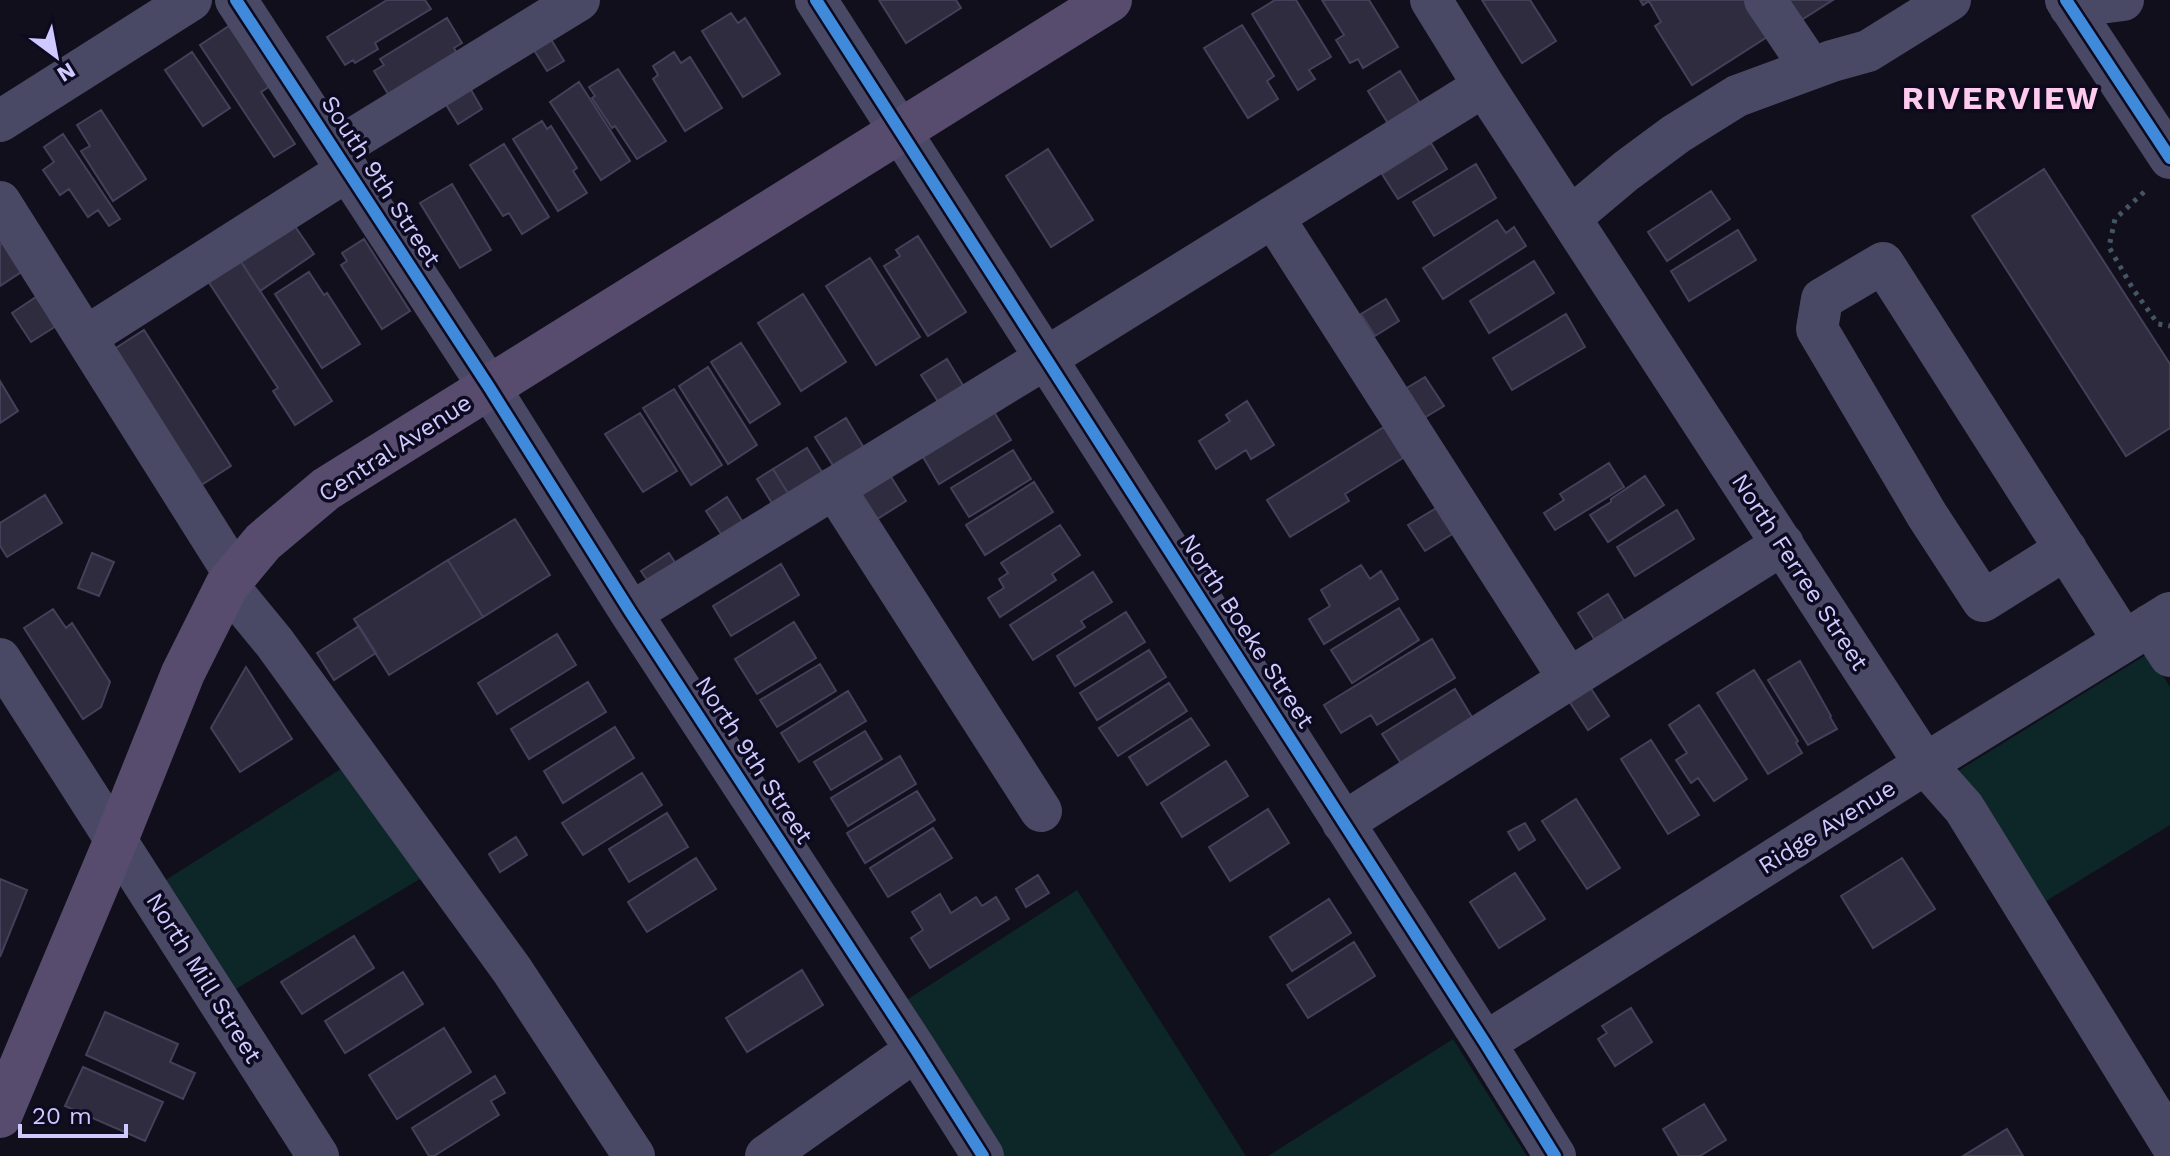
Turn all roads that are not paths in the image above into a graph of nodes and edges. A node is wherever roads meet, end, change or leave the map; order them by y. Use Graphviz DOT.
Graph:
graph roads {
  1 [pos="191,0"];
  2 [pos="236,0"];
  3 [pos="579,0"];
  4 [pos="816,0"];
  5 [pos="1110,0"];
  6 [pos="1431,0"];
  7 [pos="1765,0"];
  8 [pos="1950,0"];
  9 [pos="2123,0"];
  10 [pos="2068,3"];
  11 [pos="526,14"];
  12 [pos="1811,68"];
  13 [pos="1484,86"];
  14 [pos="0,121"];
  15 [pos="900,131"];
  16 [pos="2170,158"];
  17 [pos="342,160"];
  18 [pos="0,202"];
  19 [pos="1273,217"];
  20 [pos="1570,218"];
  21 [pos="86,337"];
  22 [pos="1046,358"];
  23 [pos="489,387"];
  24 [pos="834,488"];
  25 [pos="1783,544"];
  26 [pos="2066,549"];
  27 [pos="231,580"];
  28 [pos="631,613"];
  29 [pos="2154,634"];
  30 [pos="0,659"];
  31 [pos="1569,679"];
  32 [pos="1925,764"];
  33 [pos="1041,811"];
  34 [pos="1343,823"];
  35 [pos="116,840"];
  36 [pos="1485,1043"];
  37 [pos="916,1050"];
  38 [pos="0,1116"];
  39 [pos="2170,1142"];
  40 [pos="318,1156"];
  41 [pos="634,1156"];
  42 [pos="766,1156"];
  43 [pos="983,1156"];
  44 [pos="1555,1156"];
  1 -- 14 [label="street"];
  2 -- 17 [label="street, South 9th Street"];
  3 -- 11 [label="street"];
  4 -- 15 [label="street, North Boeke Street"];
  5 -- 15 [label="main road, Central Avenue"];
  6 -- 13 [label="street, North Ferree Street"];
  7 -- 12 [label="street"];
  8 -- 12 [label="street"];
  9 -- 10 [label="street"];
  10 -- 16 [label="street"];
  11 -- 17 [label="street"];
  12 -- 20 [label="street"];
  13 -- 19 [label="street"];
  13 -- 20 [label="street, North Ferree Street"];
  15 -- 22 [label="street, North Boeke Street"];
  15 -- 23 [label="main road, Central Avenue"];
  17 -- 21 [label="street"];
  17 -- 23 [label="street, South 9th Street"];
  18 -- 21 [label="street"];
  19 -- 22 [label="street"];
  19 -- 31 [label="street"];
  20 -- 25 [label="street, North Ferree Street"];
  21 -- 27 [label="street"];
  22 -- 24 [label="street"];
  22 -- 34 [label="street, North Boeke Street"];
  23 -- 27 [label="main road, Central Avenue"];
  23 -- 28 [label="street, North 9th Street"];
  24 -- 28 [label="street"];
  24 -- 33 [label="street"];
  25 -- 31 [label="street"];
  25 -- 32 [label="street, North Ferree Street"];
  26 -- 26 [label="street"];
  26 -- 29 [label="street"];
  27 -- 35 [label="main road, Central Avenue"];
  27 -- 41 [label="street"];
  28 -- 37 [label="street, North 9th Street"];
  29 -- 32 [label="street, Ridge Avenue"];
  30 -- 35 [label="street, North Mill Street"];
  31 -- 34 [label="street"];
  32 -- 36 [label="street, Ridge Avenue"];
  32 -- 39 [label="street, North Ferree Street"];
  34 -- 36 [label="street, North Boeke Street"];
  35 -- 38 [label="main road, Central Avenue"];
  35 -- 40 [label="street, North Mill Street"];
  36 -- 44 [label="street, North Boeke Street"];
  37 -- 42 [label="street"];
  37 -- 43 [label="street, North 9th Street"];
}
